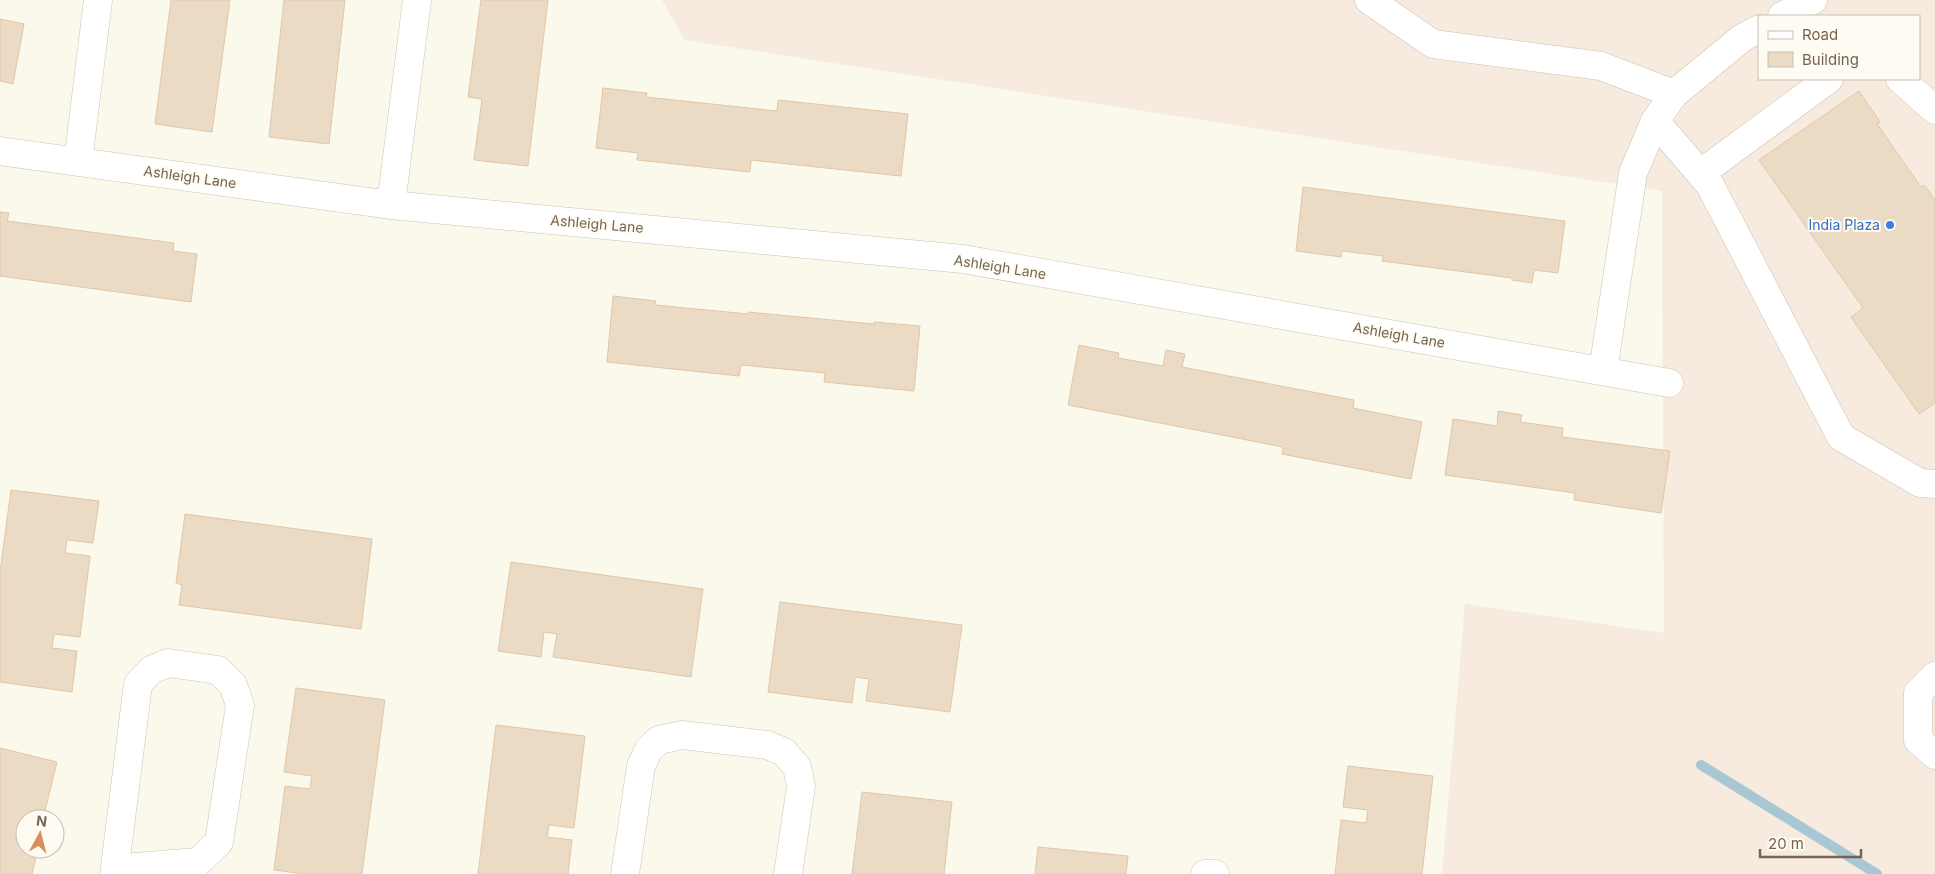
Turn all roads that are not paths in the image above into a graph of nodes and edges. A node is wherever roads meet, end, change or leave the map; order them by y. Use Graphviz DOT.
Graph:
graph roads {
  1 [pos="98,0"];
  2 [pos="417,0"];
  3 [pos="1369,0"];
  4 [pos="1813,0"];
  5 [pos="1784,15"];
  6 [pos="1758,30"];
  7 [pos="1828,80"];
  8 [pos="1901,80"];
  9 [pos="1674,94"];
  10 [pos="1935,110"];
  11 [pos="1655,121"];
  12 [pos="0,151"];
  13 [pos="78,162"];
  14 [pos="1701,173"];
  15 [pos="391,204"];
  16 [pos="1603,371"];
  17 [pos="1669,382"];
  18 [pos="1935,484"];
  19 [pos="1935,676"];
  20 [pos="1935,755"];
  21 [pos="115,874"];
  22 [pos="625,874"];
  23 [pos="788,874"];
  24 [pos="1205,874"];
  25 [pos="1215,874"];
  1 -- 13 [label="street"];
  2 -- 15 [label="street"];
  3 -- 9 [label="street"];
  4 -- 5 [label="street"];
  6 -- 9 [label="street"];
  7 -- 14 [label="street"];
  8 -- 10 [label="street"];
  9 -- 11 [label="street"];
  11 -- 14 [label="street"];
  11 -- 16 [label="street"];
  12 -- 13 [label="street, Ashleigh Lane"];
  13 -- 15 [label="street, Ashleigh Lane"];
  14 -- 18 [label="street"];
  15 -- 16 [label="street, Ashleigh Lane"];
  16 -- 17 [label="street, Ashleigh Lane"];
  19 -- 20 [label="street"];
  21 -- 21 [label="street"];
  22 -- 23 [label="street"];
  24 -- 25 [label="street"];
}
